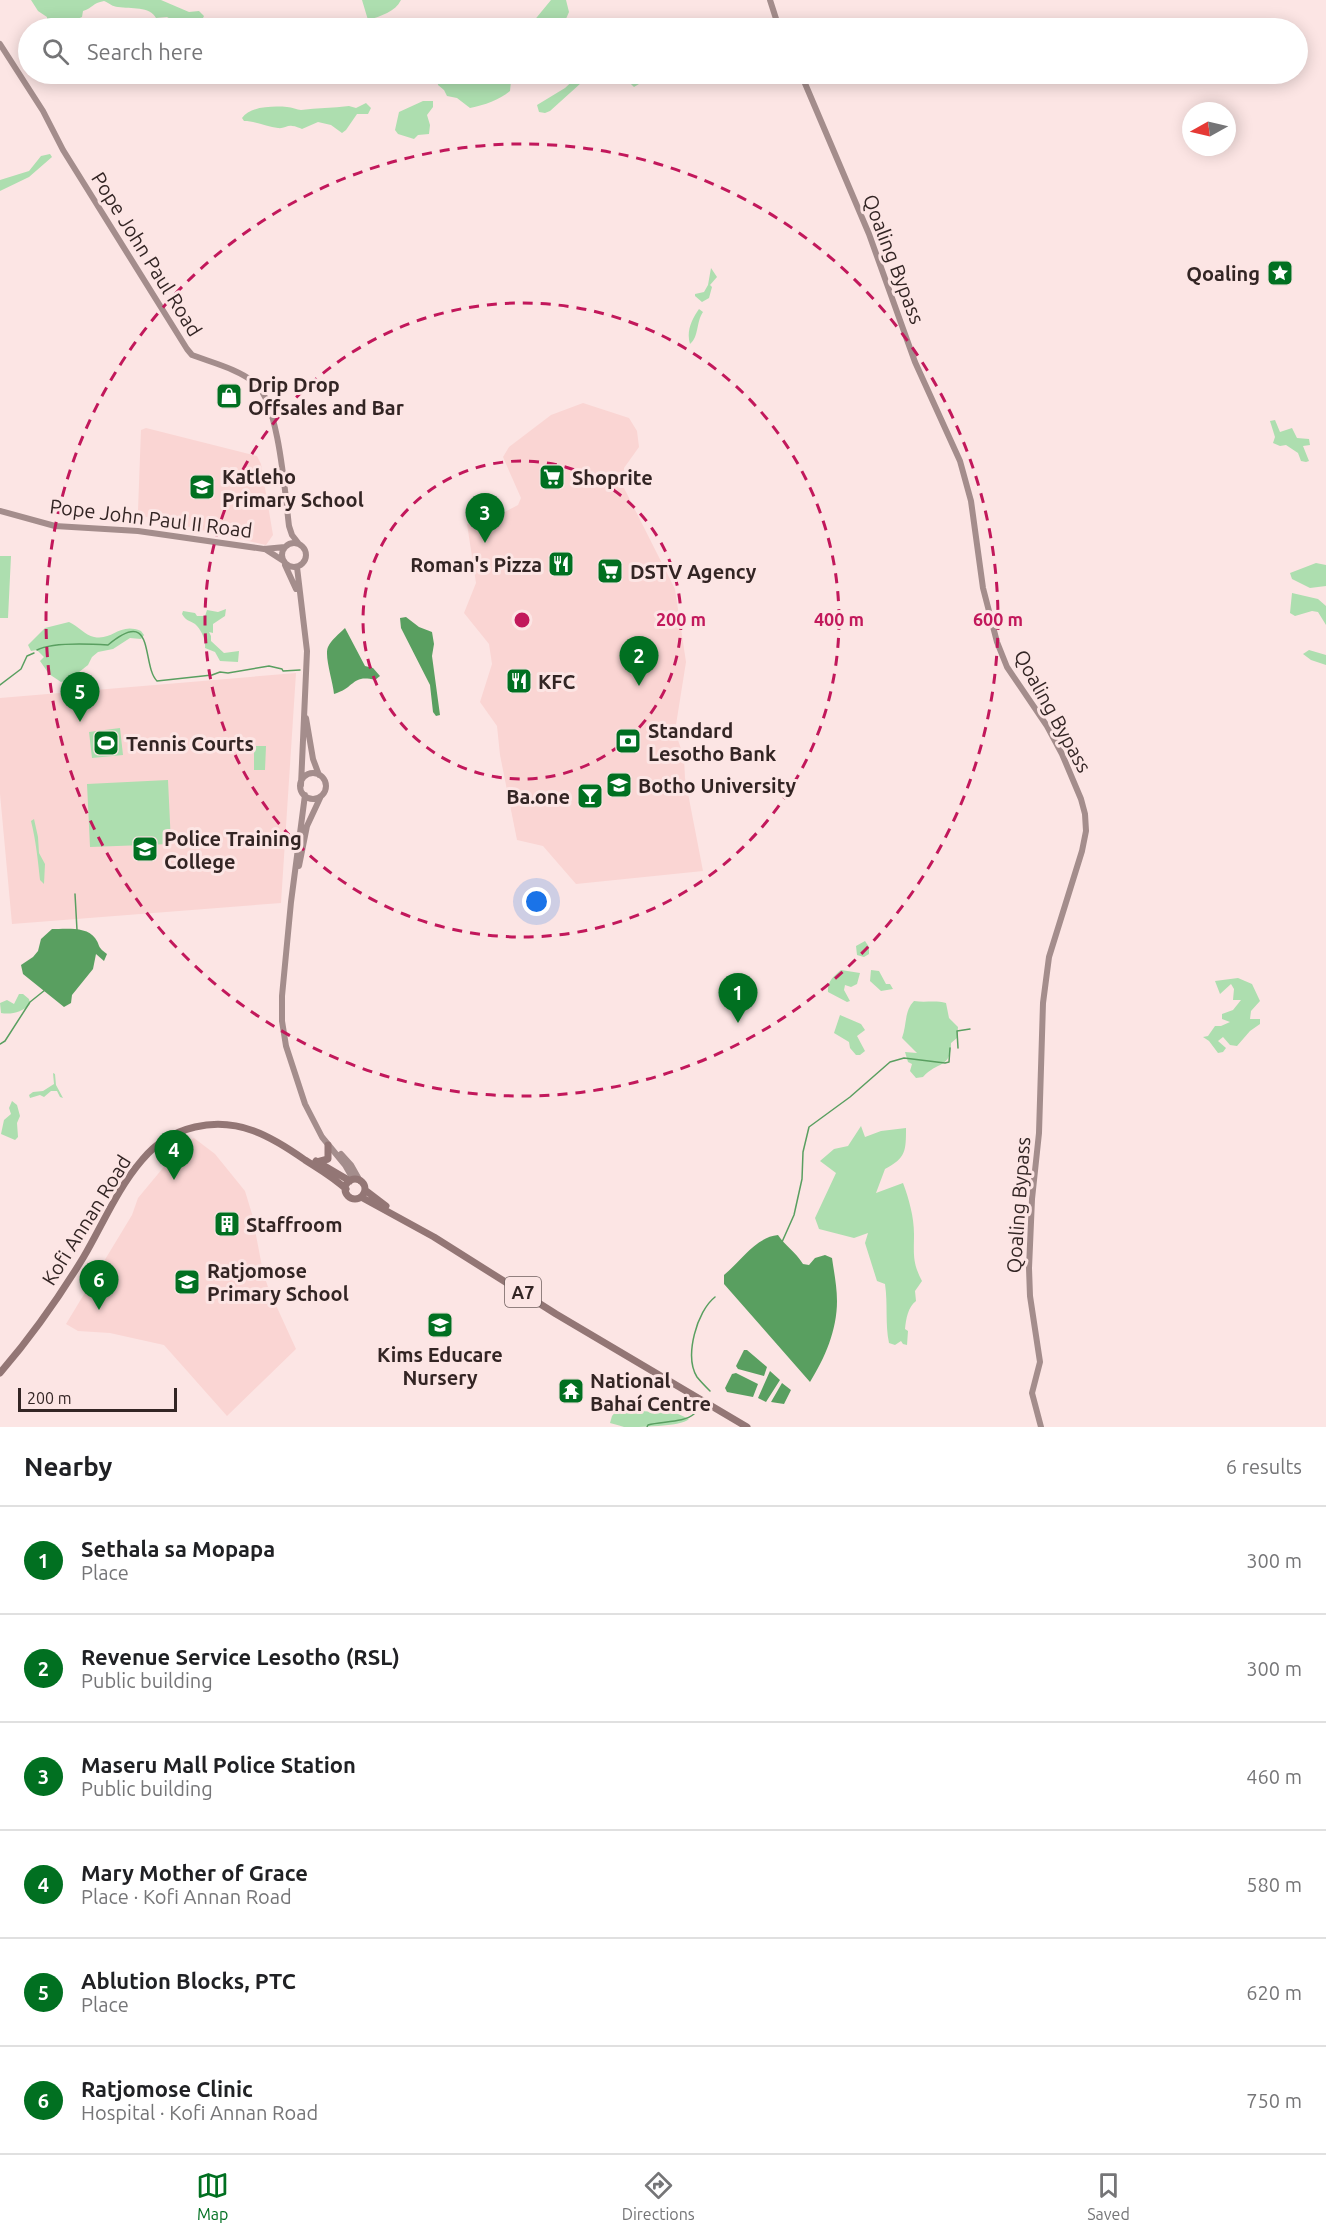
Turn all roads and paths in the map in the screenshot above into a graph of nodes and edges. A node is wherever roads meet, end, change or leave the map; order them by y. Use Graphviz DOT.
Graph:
graph roads {
  1 [pos="770,0"];
  2 [pos="776,18"];
  3 [pos="0,44"];
  4 [pos="18,72"];
  5 [pos="26,84"];
  6 [pos="805,84"];
  7 [pos="0,511"];
  8 [pos="289,526"];
  9 [pos="299,544"];
  10 [pos="285,546"];
  11 [pos="264,549"];
  12 [pos="283,561"];
  13 [pos="297,567"];
  14 [pos="300,598"];
  15 [pos="304,699"];
  16 [pos="319,775"];
  17 [pos="301,785"];
  18 [pos="305,795"];
  19 [pos="321,796"];
  20 [pos="292,893"];
  21 [pos="303,1093"];
  22 [pos="328,1145"];
  23 [pos="292,1150"];
  24 [pos="316,1162"];
  25 [pos="354,1180"];
  26 [pos="346,1189"];
  27 [pos="363,1193"];
  28 [pos="0,1373"];
  29 [pos="747,1427"];
  30 [pos="1041,1427"];
  1 -- 2 [label="main road"];
  3 -- 4 [label="main road, Pope John Paul Road"];
  5 -- 8 [label="main road, Pope John Paul Road"];
  6 -- 30 [label="main road, Qoaling Bypass"];
  7 -- 11 [label="main road, Pope John Paul II Road"];
  8 -- 9 [label="main road, Pope John Paul Road"];
  8 -- 10 [label="main road, Pope John Paul Road"];
  9 -- 10 [label="main road"];
  9 -- 13 [label="main road"];
  10 -- 11 [label="main road"];
  10 -- 12 [label="main road"];
  11 -- 12 [label="main road"];
  12 -- 13 [label="main road"];
  12 -- 14 [label="main road"];
  13 -- 14 [label="main road"];
  14 -- 15 [label="main road"];
  15 -- 16 [label="main road"];
  15 -- 17 [label="main road"];
  16 -- 17 [label="main road"];
  16 -- 19 [label="main road"];
  17 -- 18 [label="main road"];
  18 -- 19 [label="main road"];
  18 -- 20 [label="main road"];
  19 -- 20 [label="main road"];
  20 -- 21 [label="main road"];
  21 -- 22 [label="main road"];
  21 -- 25 [label="main road"];
  22 -- 24 [label="main road"];
  22 -- 25 [label="main road"];
  23 -- 24 [label="main road, Kofi Annan Road / A7"];
  23 -- 26 [label="main road, Kofi Annan Road / A7"];
  23 -- 28 [label="main road, Kofi Annan Road / A7"];
  24 -- 25 [label="main road, Kofi Annan Road / A7"];
  25 -- 26 [label="main road"];
  25 -- 27 [label="main road"];
  26 -- 27 [label="main road, A7"];
  27 -- 29 [label="main road, A7"];
}
